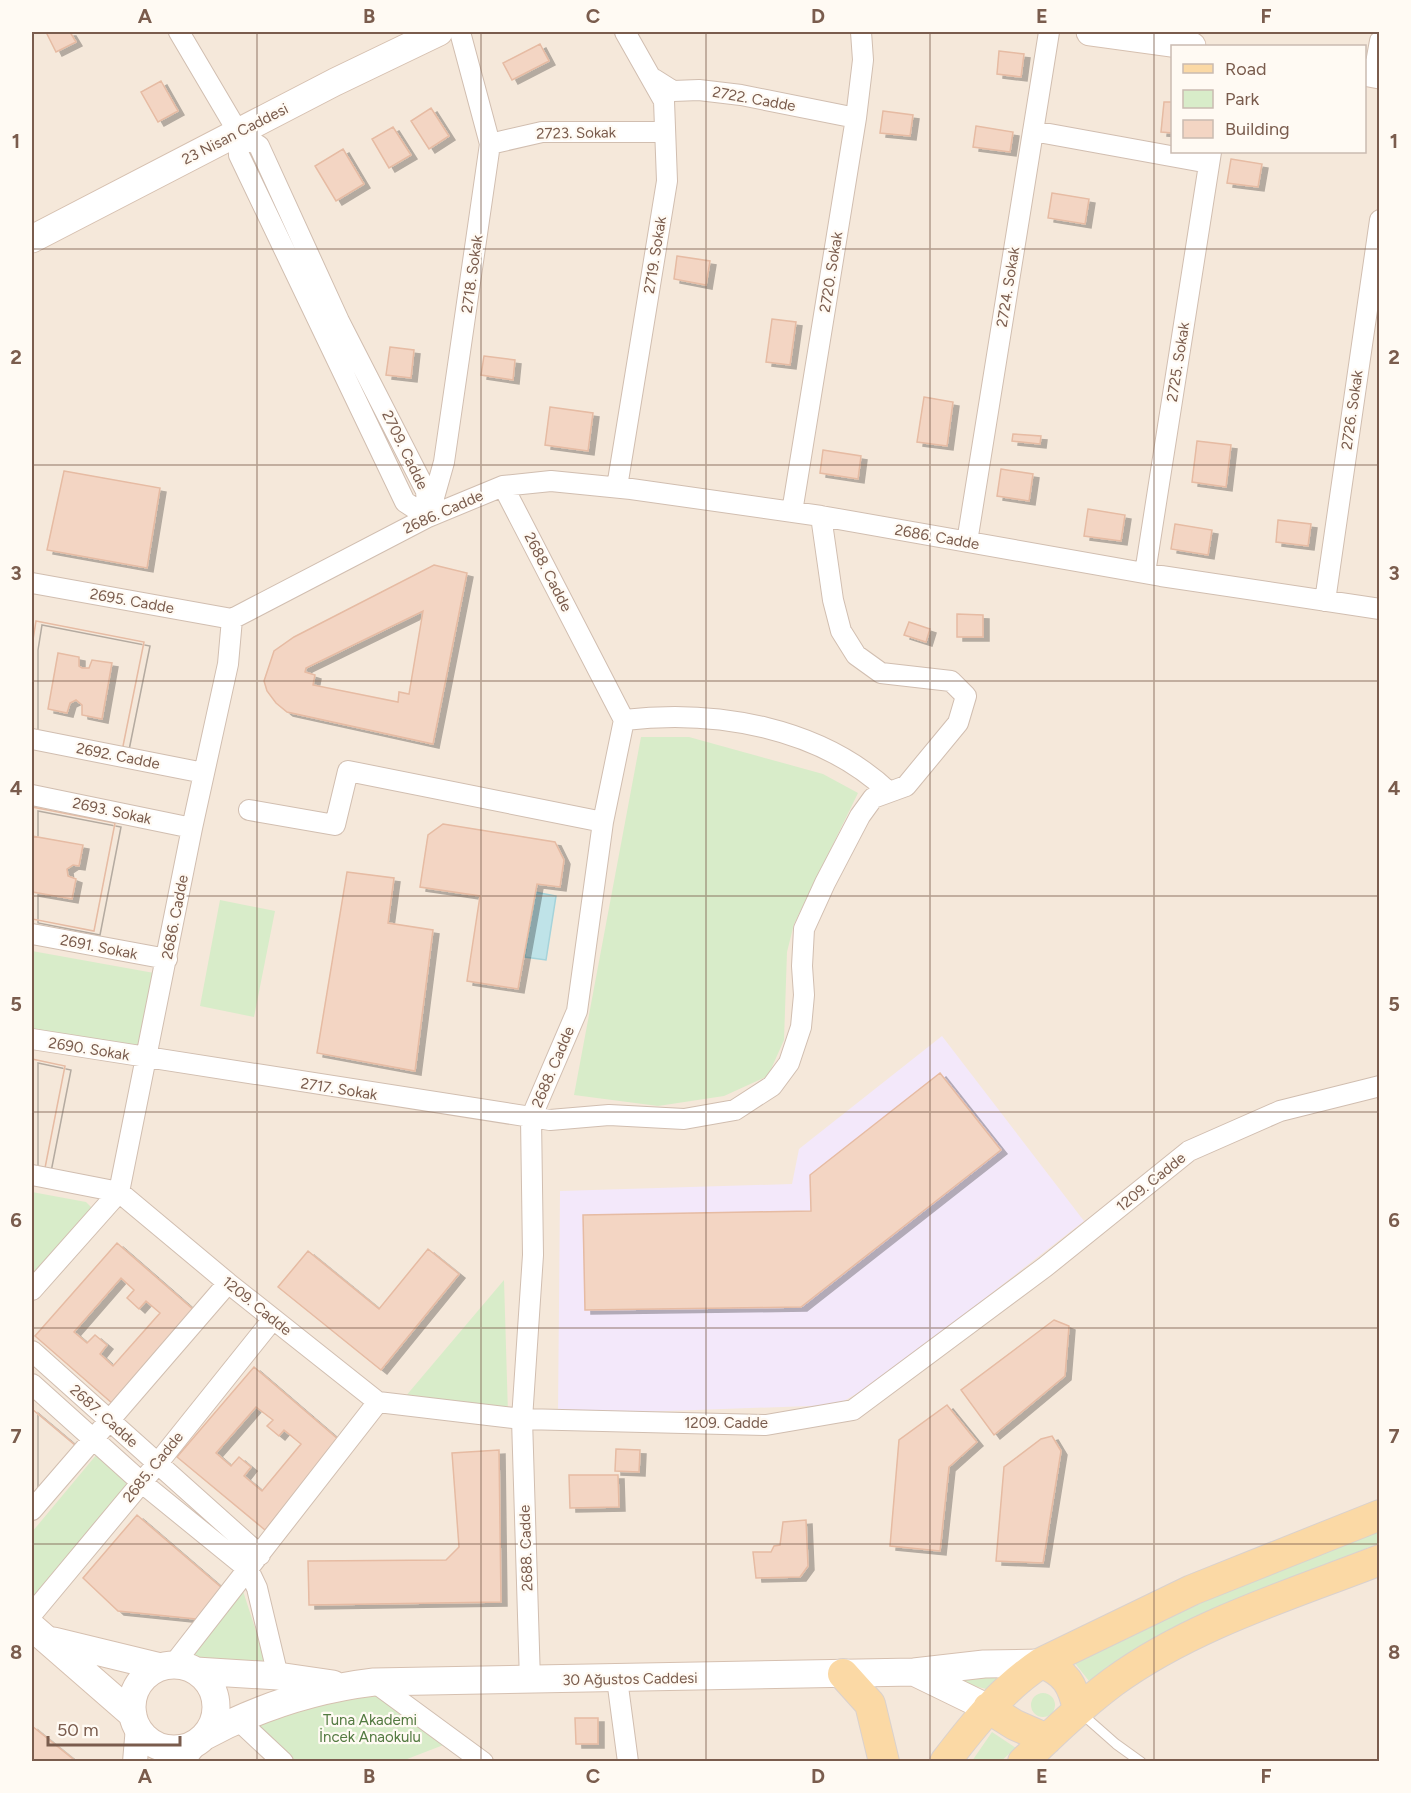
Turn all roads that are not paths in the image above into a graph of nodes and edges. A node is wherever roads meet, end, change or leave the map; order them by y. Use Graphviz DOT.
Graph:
graph roads {
  1 [pos="179,32"];
  2 [pos="439,32"];
  3 [pos="460,32"];
  4 [pos="625,32"];
  5 [pos="861,32"];
  6 [pos="1049,32"];
  7 [pos="1090,32"];
  8 [pos="1380,41"];
  9 [pos="1185,45"];
  10 [pos="1373,74"];
  11 [pos="654,79"];
  12 [pos="856,118"];
  13 [pos="1033,131"];
  14 [pos="238,132"];
  15 [pos="663,132"];
  16 [pos="490,144"];
  17 [pos="1171,151"];
  18 [pos="1183,153"];
  19 [pos="1210,157"];
  20 [pos="1380,220"];
  21 [pos="32,239"];
  22 [pos="503,486"];
  23 [pos="617,487"];
  24 [pos="792,512"];
  25 [pos="821,516"];
  26 [pos="428,517"];
  27 [pos="967,542"];
  28 [pos="1145,573"];
  29 [pos="32,583"];
  30 [pos="1325,601"];
  31 [pos="1380,609"];
  32 [pos="232,619"];
  33 [pos="624,720"];
  34 [pos="32,739"];
  35 [pos="204,773"];
  36 [pos="889,792"];
  37 [pos="32,795"];
  38 [pos="249,810"];
  39 [pos="603,822"];
  40 [pos="192,828"];
  41 [pos="32,934"];
  42 [pos="167,960"];
  43 [pos="32,1040"];
  44 [pos="147,1059"];
  45 [pos="1380,1086"];
  46 [pos="531,1118"];
  47 [pos="32,1174"];
  48 [pos="119,1192"];
  49 [pos="228,1283"];
  50 [pos="32,1290"];
  51 [pos="273,1319"];
  52 [pos="32,1351"];
  53 [pos="32,1384"];
  54 [pos="378,1402"];
  55 [pos="522,1419"];
  56 [pos="109,1421"];
  57 [pos="93,1440"];
  58 [pos="157,1464"];
  59 [pos="141,1482"];
  60 [pos="32,1510"];
  61 [pos="1380,1515"];
  62 [pos="1380,1560"];
  63 [pos="254,1562"];
  64 [pos="32,1614"];
  65 [pos="40,1634"];
  66 [pos="1041,1663"];
  67 [pos="176,1668"];
  68 [pos="914,1672"];
  69 [pos="843,1674"];
  70 [pos="278,1676"];
  71 [pos="618,1679"];
  72 [pos="530,1681"];
  73 [pos="374,1682"];
  74 [pos="346,1685"];
  75 [pos="988,1708"];
  76 [pos="1078,1710"];
  77 [pos="237,1719"];
  78 [pos="135,1721"];
  79 [pos="1047,1738"];
  80 [pos="193,1747"];
  81 [pos="135,1761"];
  82 [pos="283,1761"];
  83 [pos="483,1761"];
  84 [pos="628,1761"];
  85 [pos="884,1761"];
  86 [pos="945,1761"];
  87 [pos="1023,1761"];
  88 [pos="1141,1761"];
  1 -- 14 [label="street, 2709. Cadde"];
  2 -- 14 [label="main road, 23 Nisan Caddesi"];
  3 -- 16 [label="street, 2718. Sokak"];
  4 -- 11 [label="street, 2719. Sokak"];
  5 -- 12 [label="street, 2720. Sokak"];
  6 -- 13 [label="street, 2724. Sokak"];
  7 -- 9 [label="main road"];
  8 -- 10 [label="street"];
  11 -- 12 [label="street, 2722. Cadde"];
  11 -- 15 [label="street, 2719. Sokak"];
  12 -- 24 [label="street, 2720. Sokak"];
  13 -- 17 [label="street"];
  13 -- 27 [label="street, 2724. Sokak"];
  14 -- 21 [label="main road, 23 Nisan Caddesi"];
  14 -- 26 [label="street, 2709. Cadde"];
  15 -- 16 [label="street, 2723. Sokak"];
  15 -- 23 [label="street, 2719. Sokak"];
  16 -- 26 [label="street, 2718. Sokak"];
  18 -- 19 [label="street"];
  19 -- 28 [label="street, 2725. Sokak"];
  20 -- 30 [label="street, 2726. Sokak"];
  22 -- 23 [label="street, 2686. Cadde"];
  22 -- 26 [label="street, 2686. Cadde"];
  22 -- 33 [label="street, 2688. Cadde"];
  23 -- 24 [label="street, 2686. Cadde"];
  24 -- 25 [label="street, 2686. Cadde"];
  25 -- 27 [label="street, 2686. Cadde"];
  25 -- 36 [label="street, 2717. Sokak"];
  26 -- 32 [label="street, 2686. Cadde"];
  27 -- 28 [label="street, 2686. Cadde"];
  28 -- 30 [label="street, 2686. Cadde"];
  29 -- 32 [label="street, 2695. Cadde"];
  30 -- 31 [label="street, 2686. Cadde"];
  32 -- 35 [label="street, 2686. Cadde"];
  33 -- 36 [label="street"];
  33 -- 39 [label="street, 2688. Cadde"];
  34 -- 35 [label="street, 2692. Cadde"];
  35 -- 40 [label="street, 2686. Cadde"];
  36 -- 46 [label="street, 2717. Sokak"];
  37 -- 40 [label="street, 2693. Sokak"];
  38 -- 39 [label="street"];
  39 -- 46 [label="street, 2688. Cadde"];
  40 -- 42 [label="street, 2686. Cadde"];
  41 -- 42 [label="street, 2691. Sokak"];
  42 -- 44 [label="street, 2686. Cadde"];
  43 -- 44 [label="street, 2690. Sokak"];
  44 -- 46 [label="street, 2717. Sokak"];
  44 -- 48 [label="street, 2686. Cadde"];
  45 -- 55 [label="street, 1209. Cadde"];
  46 -- 55 [label="street, 2688. Cadde"];
  47 -- 48 [label="street"];
  48 -- 49 [label="street, 1209. Cadde"];
  48 -- 50 [label="street, 2686. Cadde"];
  49 -- 51 [label="street, 1209. Cadde"];
  49 -- 56 [label="street"];
  51 -- 54 [label="street, 1209. Cadde"];
  51 -- 58 [label="street, 2685. Cadde"];
  52 -- 56 [label="street, 2687. Cadde"];
  53 -- 57 [label="street, 2687. Cadde"];
  54 -- 55 [label="street, 1209. Cadde"];
  54 -- 63 [label="street"];
  55 -- 72 [label="street, 2688. Cadde"];
  56 -- 57 [label="street"];
  56 -- 58 [label="street, 2687. Cadde"];
  57 -- 59 [label="street, 2687. Cadde"];
  57 -- 60 [label="street"];
  58 -- 59 [label="street, 2685. Cadde"];
  58 -- 63 [label="street, 2687. Cadde"];
  59 -- 63 [label="street, 2687. Cadde"];
  59 -- 64 [label="street, 2685. Cadde"];
  61 -- 66 [label="main road"];
  62 -- 76 [label="main road"];
  63 -- 67 [label="street"];
  63 -- 70 [label="street"];
  65 -- 67 [label="main road"];
  65 -- 78 [label="main road"];
  66 -- 68 [label="main road, 30 Ağustos Caddesi"];
  66 -- 75 [label="main road"];
  66 -- 76 [label="main road"];
  67 -- 70 [label="main road"];
  67 -- 78 [label="main road"];
  67 -- 80 [label="main road"];
  68 -- 69 [label="main road, 30 Ağustos Caddesi"];
  68 -- 75 [label="main road, 30 Ağustos Caddesi"];
  69 -- 71 [label="main road, 30 Ağustos Caddesi"];
  69 -- 85 [label="main road"];
  70 -- 74 [label="main road"];
  71 -- 72 [label="main road, 30 Ağustos Caddesi"];
  71 -- 84 [label="street"];
  72 -- 73 [label="main road, 30 Ağustos Caddesi"];
  73 -- 74 [label="main road, 30 Ağustos Caddesi"];
  73 -- 83 [label="street"];
  74 -- 77 [label="main road"];
  75 -- 79 [label="main road"];
  75 -- 86 [label="main road"];
  76 -- 79 [label="main road"];
  76 -- 88 [label="lane"];
  77 -- 80 [label="main road"];
  77 -- 82 [label="street"];
  78 -- 80 [label="main road"];
  78 -- 81 [label="street"];
  79 -- 87 [label="main road"];
}
